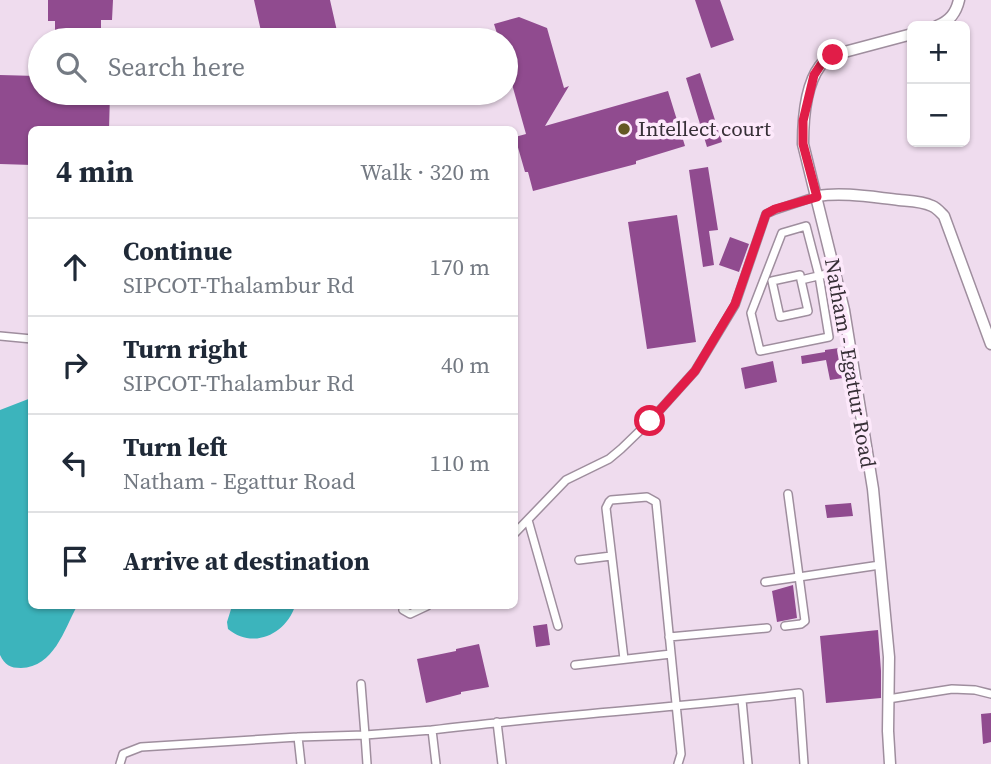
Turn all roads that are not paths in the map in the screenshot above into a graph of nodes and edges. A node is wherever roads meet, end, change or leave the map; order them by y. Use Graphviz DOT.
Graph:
graph roads {
  1 [pos="960,0"];
  2 [pos="948,21"];
  3 [pos="907,35"];
  4 [pos="817,197"];
  5 [pos="835,272"];
  6 [pos="819,276"];
  7 [pos="801,280"];
  8 [pos="0,336"];
  9 [pos="28,339"];
  10 [pos="991,344"];
  11 [pos="788,494"];
  12 [pos="528,520"];
  13 [pos="518,530"];
  14 [pos="611,556"];
  15 [pos="579,560"];
  16 [pos="880,565"];
  17 [pos="799,578"];
  18 [pos="765,582"];
  19 [pos="421,609"];
  20 [pos="403,610"];
  21 [pos="558,626"];
  22 [pos="785,626"];
  23 [pos="767,628"];
  24 [pos="669,638"];
  25 [pos="671,654"];
  26 [pos="624,659"];
  27 [pos="575,665"];
  28 [pos="361,684"];
  29 [pos="991,694"];
  30 [pos="888,699"];
  31 [pos="742,700"];
  32 [pos="676,705"];
  33 [pos="497,722"];
  34 [pos="432,730"];
  35 [pos="365,735"];
  36 [pos="298,737"];
  37 [pos="120,764"];
  38 [pos="301,764"];
  39 [pos="368,764"];
  40 [pos="436,764"];
  41 [pos="502,764"];
  42 [pos="678,764"];
  43 [pos="748,764"];
  44 [pos="804,764"];
  45 [pos="890,764"];
  1 -- 2 [label="street"];
  3 -- 4 [label="street, Natham - Egattur Road"];
  4 -- 5 [label="street, Natham - Egattur Road"];
  4 -- 10 [label="street"];
  4 -- 12 [label="street"];
  5 -- 6 [label="street"];
  5 -- 16 [label="street, Natham - Egattur Road"];
  6 -- 6 [label="street"];
  6 -- 7 [label="street"];
  7 -- 7 [label="street"];
  8 -- 9 [label="street"];
  11 -- 17 [label="street"];
  12 -- 13 [label="street"];
  12 -- 21 [label="street"];
  14 -- 15 [label="street"];
  14 -- 24 [label="street"];
  14 -- 26 [label="street"];
  16 -- 17 [label="street"];
  16 -- 30 [label="street, Natham - Egattur Road"];
  17 -- 18 [label="street"];
  17 -- 22 [label="street"];
  19 -- 20 [label="street"];
  23 -- 24 [label="street"];
  24 -- 25 [label="street"];
  25 -- 26 [label="street"];
  25 -- 32 [label="street"];
  26 -- 27 [label="street"];
  28 -- 35 [label="street"];
  29 -- 30 [label="street"];
  30 -- 45 [label="street, Natham - Egattur Road"];
  31 -- 32 [label="street"];
  31 -- 43 [label="street"];
  31 -- 44 [label="street"];
  32 -- 33 [label="street"];
  32 -- 42 [label="street"];
  33 -- 34 [label="street"];
  33 -- 41 [label="street"];
  34 -- 35 [label="street"];
  34 -- 40 [label="street"];
  35 -- 36 [label="street"];
  35 -- 39 [label="street"];
  36 -- 37 [label="street"];
  36 -- 38 [label="street"];
}
